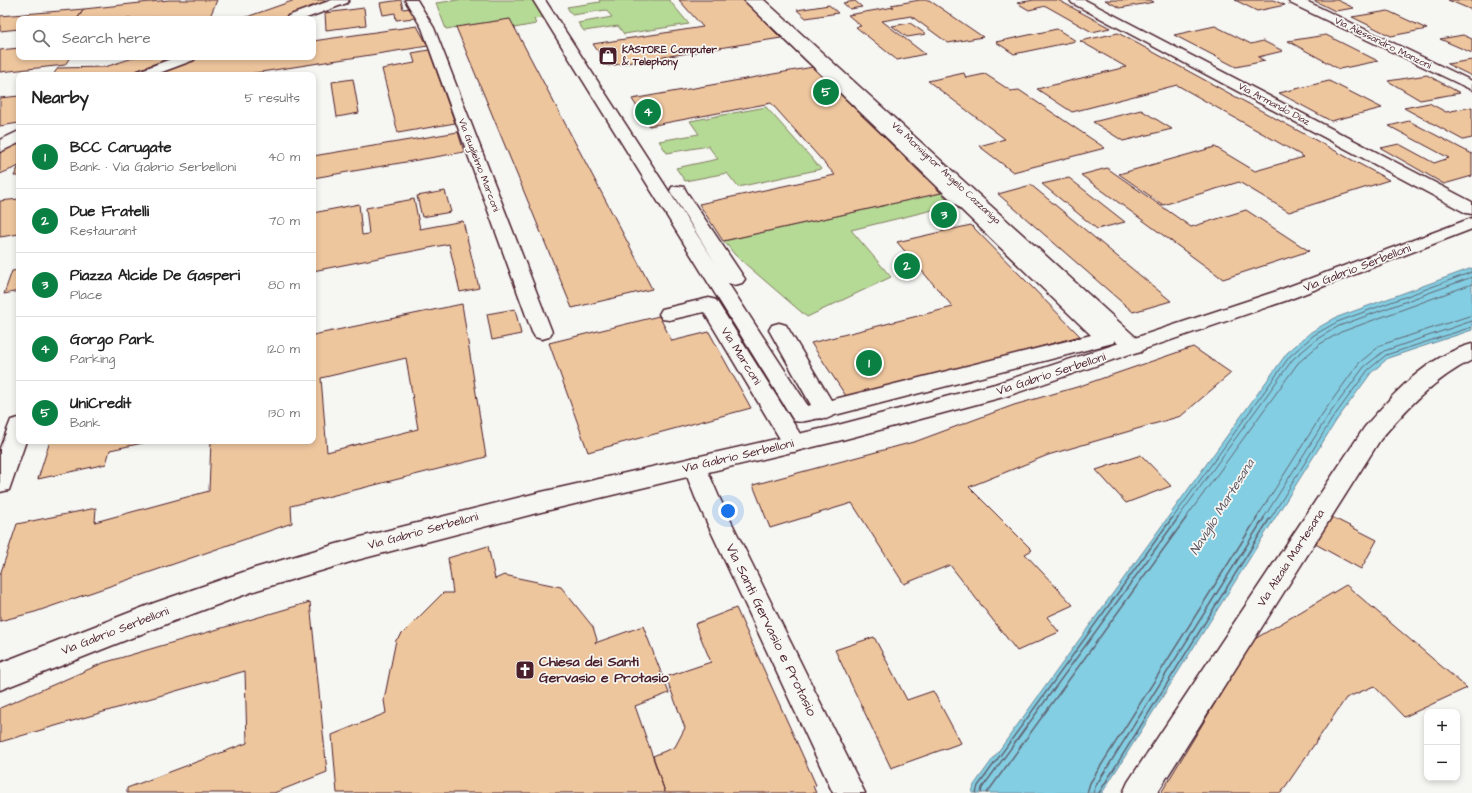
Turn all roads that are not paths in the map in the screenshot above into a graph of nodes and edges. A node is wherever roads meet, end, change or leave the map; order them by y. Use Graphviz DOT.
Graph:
graph roads {
  1 [pos="343,0"];
  2 [pos="411,0"];
  3 [pos="539,0"];
  4 [pos="554,0"];
  5 [pos="750,0"];
  6 [pos="757,0"];
  7 [pos="1076,0"];
  8 [pos="1294,0"];
  9 [pos="300,16"];
  10 [pos="181,60"];
  11 [pos="149,72"];
  12 [pos="1472,86"];
  13 [pos="16,138"];
  14 [pos="0,147"];
  15 [pos="1472,208"];
  16 [pos="1472,223"];
  17 [pos="735,279"];
  18 [pos="669,314"];
  19 [pos="780,330"];
  20 [pos="542,332"];
  21 [pos="1134,347"];
  22 [pos="1472,351"];
  23 [pos="826,411"];
  24 [pos="16,435"];
  25 [pos="794,443"];
  26 [pos="695,466"];
  27 [pos="0,483"];
  28 [pos="0,677"];
  29 [pos="849,793"];
  30 [pos="1138,793"];
  1 -- 9 [label="street"];
  2 -- 20 [label="street, Via Guglielmo Marconi"];
  3 -- 23 [label="street"];
  4 -- 17 [label="street"];
  5 -- 23 [label="street"];
  6 -- 21 [label="street, Via Monsignor Angelo Cazzaniga"];
  7 -- 15 [label="street, Via Armando Diaz"];
  8 -- 12 [label="street, Via Alessandro Manzoni"];
  10 -- 11 [label="street"];
  13 -- 14 [label="street"];
  16 -- 21 [label="street, Via Gabrio Serbelloni"];
  18 -- 25 [label="street, Via Marconi"];
  19 -- 23 [label="street"];
  21 -- 25 [label="street, Via Gabrio Serbelloni"];
  22 -- 30 [label="street, Via Alzaia Martesana"];
  24 -- 27 [label="street"];
  25 -- 26 [label="street, Via Gabrio Serbelloni"];
  26 -- 28 [label="street, Via Gabrio Serbelloni"];
  26 -- 29 [label="street, Via Santi Gervasio e Protasio"];
}
